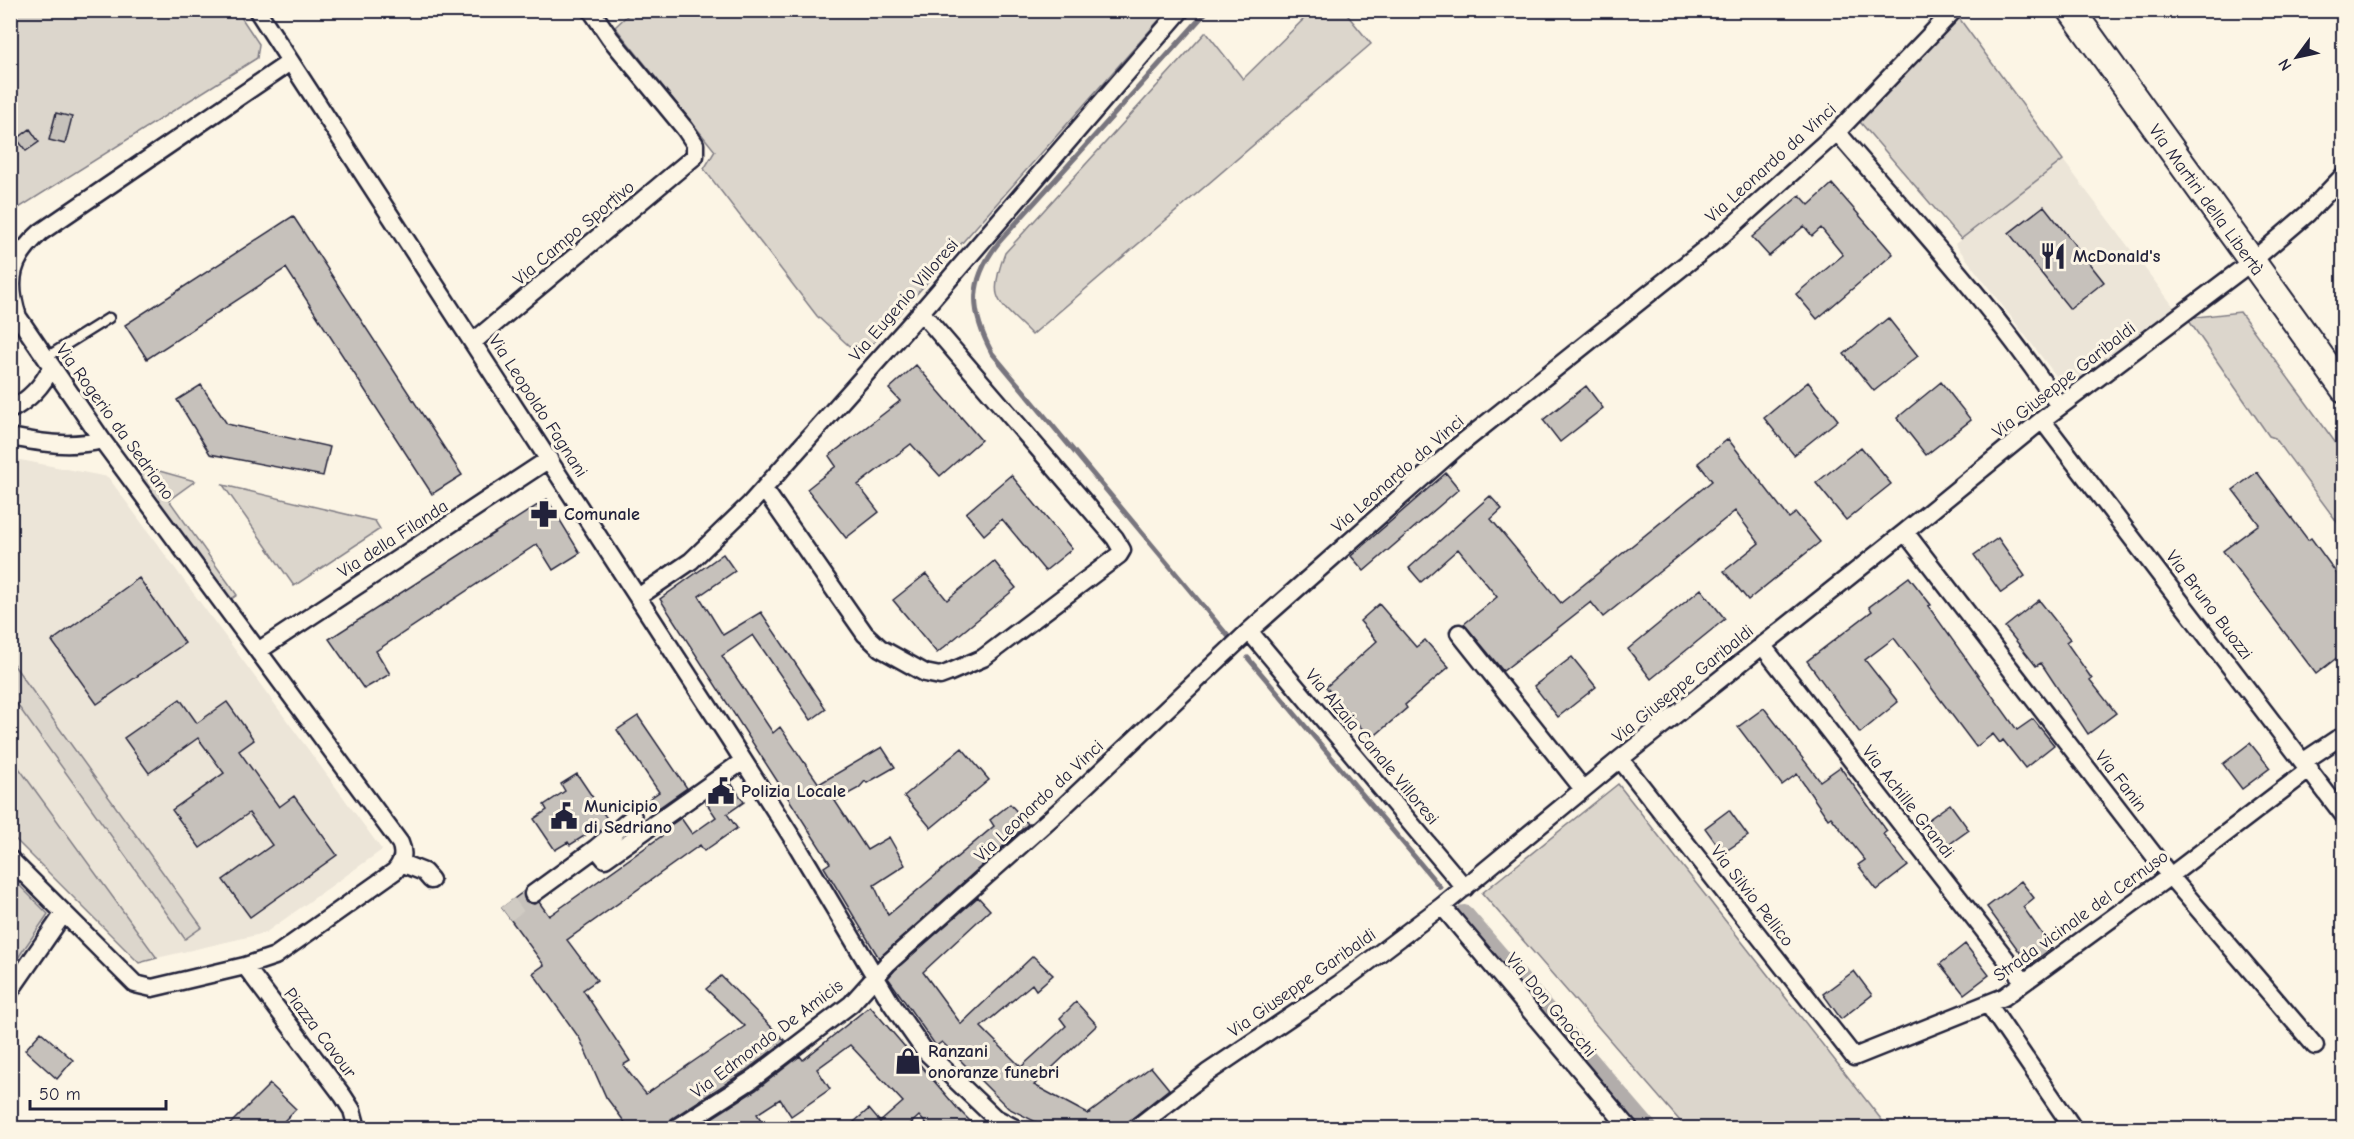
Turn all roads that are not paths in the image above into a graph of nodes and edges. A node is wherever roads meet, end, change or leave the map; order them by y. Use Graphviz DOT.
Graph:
graph roads {
  1 [pos="257,10"];
  2 [pos="591,10"];
  3 [pos="1181,10"];
  4 [pos="1954,10"];
  5 [pos="2071,10"];
  6 [pos="290,62"];
  7 [pos="1837,132"];
  8 [pos="2343,175"];
  9 [pos="2251,262"];
  10 [pos="921,312"];
  11 [pos="109,318"];
  12 [pos="473,342"];
  13 [pos="48,363"];
  14 [pos="2343,388"];
  15 [pos="2059,406"];
  16 [pos="10,410"];
  17 [pos="2042,420"];
  18 [pos="10,437"];
  19 [pos="102,440"];
  20 [pos="549,459"];
  21 [pos="764,489"];
  22 [pos="1905,532"];
  23 [pos="638,597"];
  24 [pos="1249,631"];
  25 [pos="1459,633"];
  26 [pos="1762,645"];
  27 [pos="258,651"];
  28 [pos="2337,739"];
  29 [pos="1620,759"];
  30 [pos="743,761"];
  31 [pos="2307,765"];
  32 [pos="1583,789"];
  33 [pos="2343,816"];
  34 [pos="633,817"];
  35 [pos="596,848"];
  36 [pos="10,859"];
  37 [pos="398,867"];
  38 [pos="2170,876"];
  39 [pos="431,880"];
  40 [pos="1466,888"];
  41 [pos="533,894"];
  42 [pos="1442,906"];
  43 [pos="64,913"];
  44 [pos="245,966"];
  45 [pos="877,977"];
  46 [pos="2024,982"];
  47 [pos="10,991"];
  48 [pos="1988,1005"];
  49 [pos="2315,1046"];
  50 [pos="1854,1057"];
  51 [pos="357,1128"];
  52 [pos="677,1128"];
  53 [pos="1015,1128"];
  54 [pos="1136,1128"];
  55 [pos="1629,1128"];
  56 [pos="2073,1128"];
  1 -- 6 [label="street, Via Leopoldo Fagnani"];
  2 -- 12 [label="street, Via Campo Sportivo"];
  3 -- 10 [label="street, Via Eugenio Villoresi"];
  4 -- 7 [label="street, Via Leonardo da Vinci"];
  5 -- 9 [label="main road, Via Martiri della Libertà"];
  6 -- 12 [label="street, Via Leopoldo Fagnani"];
  6 -- 13 [label="street, Via Rogerio da Sedriano"];
  7 -- 15 [label="street"];
  7 -- 24 [label="street, Via Leonardo da Vinci"];
  8 -- 9 [label="street, Via Giuseppe Garibaldi"];
  9 -- 14 [label="main road, Via Martiri della Libertà"];
  9 -- 15 [label="street, Via Giuseppe Garibaldi"];
  10 -- 21 [label="street, Via Eugenio Villoresi"];
  10 -- 21 [label="street"];
  11 -- 13 [label="lane"];
  12 -- 20 [label="street, Via Leopoldo Fagnani"];
  13 -- 16 [label="street"];
  13 -- 19 [label="street, Via Rogerio da Sedriano"];
  15 -- 17 [label="street, Via Giuseppe Garibaldi"];
  17 -- 22 [label="street, Via Giuseppe Garibaldi"];
  17 -- 31 [label="street, Via Bruno Buozzi"];
  18 -- 19 [label="street"];
  19 -- 27 [label="street, Via Rogerio da Sedriano"];
  20 -- 23 [label="street, Via Leopoldo Fagnani"];
  20 -- 27 [label="street, Via della Filanda"];
  21 -- 23 [label="street, Via Eugenio Villoresi"];
  22 -- 26 [label="street, Via Giuseppe Garibaldi"];
  22 -- 38 [label="street, Via Fanin"];
  23 -- 30 [label="street, Via Leopoldo Fagnani"];
  24 -- 40 [label="street, Via Alzaia Canale Villoresi"];
  24 -- 45 [label="street, Via Leonardo da Vinci"];
  25 -- 32 [label="street"];
  26 -- 29 [label="street, Via Giuseppe Garibaldi"];
  26 -- 46 [label="street, Via Achille Grandi"];
  27 -- 37 [label="street, Via Rogerio da Sedriano"];
  28 -- 31 [label="street, Strada vicinale del Cernuso"];
  29 -- 32 [label="street, Via Giuseppe Garibaldi"];
  29 -- 50 [label="street, Via Silvio Pellico"];
  30 -- 35 [label="street"];
  30 -- 45 [label="street, Via Leopoldo Fagnani"];
  31 -- 33 [label="street, Via Bruno Buozzi"];
  31 -- 38 [label="street, Strada vicinale del Cernuso"];
  32 -- 40 [label="street, Via Giuseppe Garibaldi"];
  34 -- 35 [label="street"];
  35 -- 41 [label="street"];
  36 -- 43 [label="street"];
  37 -- 39 [label="street"];
  37 -- 44 [label="street"];
  38 -- 46 [label="street, Strada vicinale del Cernuso"];
  38 -- 49 [label="street, Via Fanin"];
  40 -- 42 [label="street, Via Giuseppe Garibaldi"];
  42 -- 54 [label="street, Via Giuseppe Garibaldi"];
  42 -- 55 [label="street, Via Don Gnocchi"];
  43 -- 44 [label="street"];
  43 -- 47 [label="street"];
  44 -- 51 [label="street, Piazza Cavour"];
  45 -- 52 [label="street, Via Edmondo De Amicis"];
  45 -- 53 [label="street, Via Leopoldo Fagnani"];
  46 -- 48 [label="street, Strada vicinale del Cernuso"];
  48 -- 50 [label="street, Strada vicinale del Cernuso"];
  48 -- 56 [label="street"];
}
